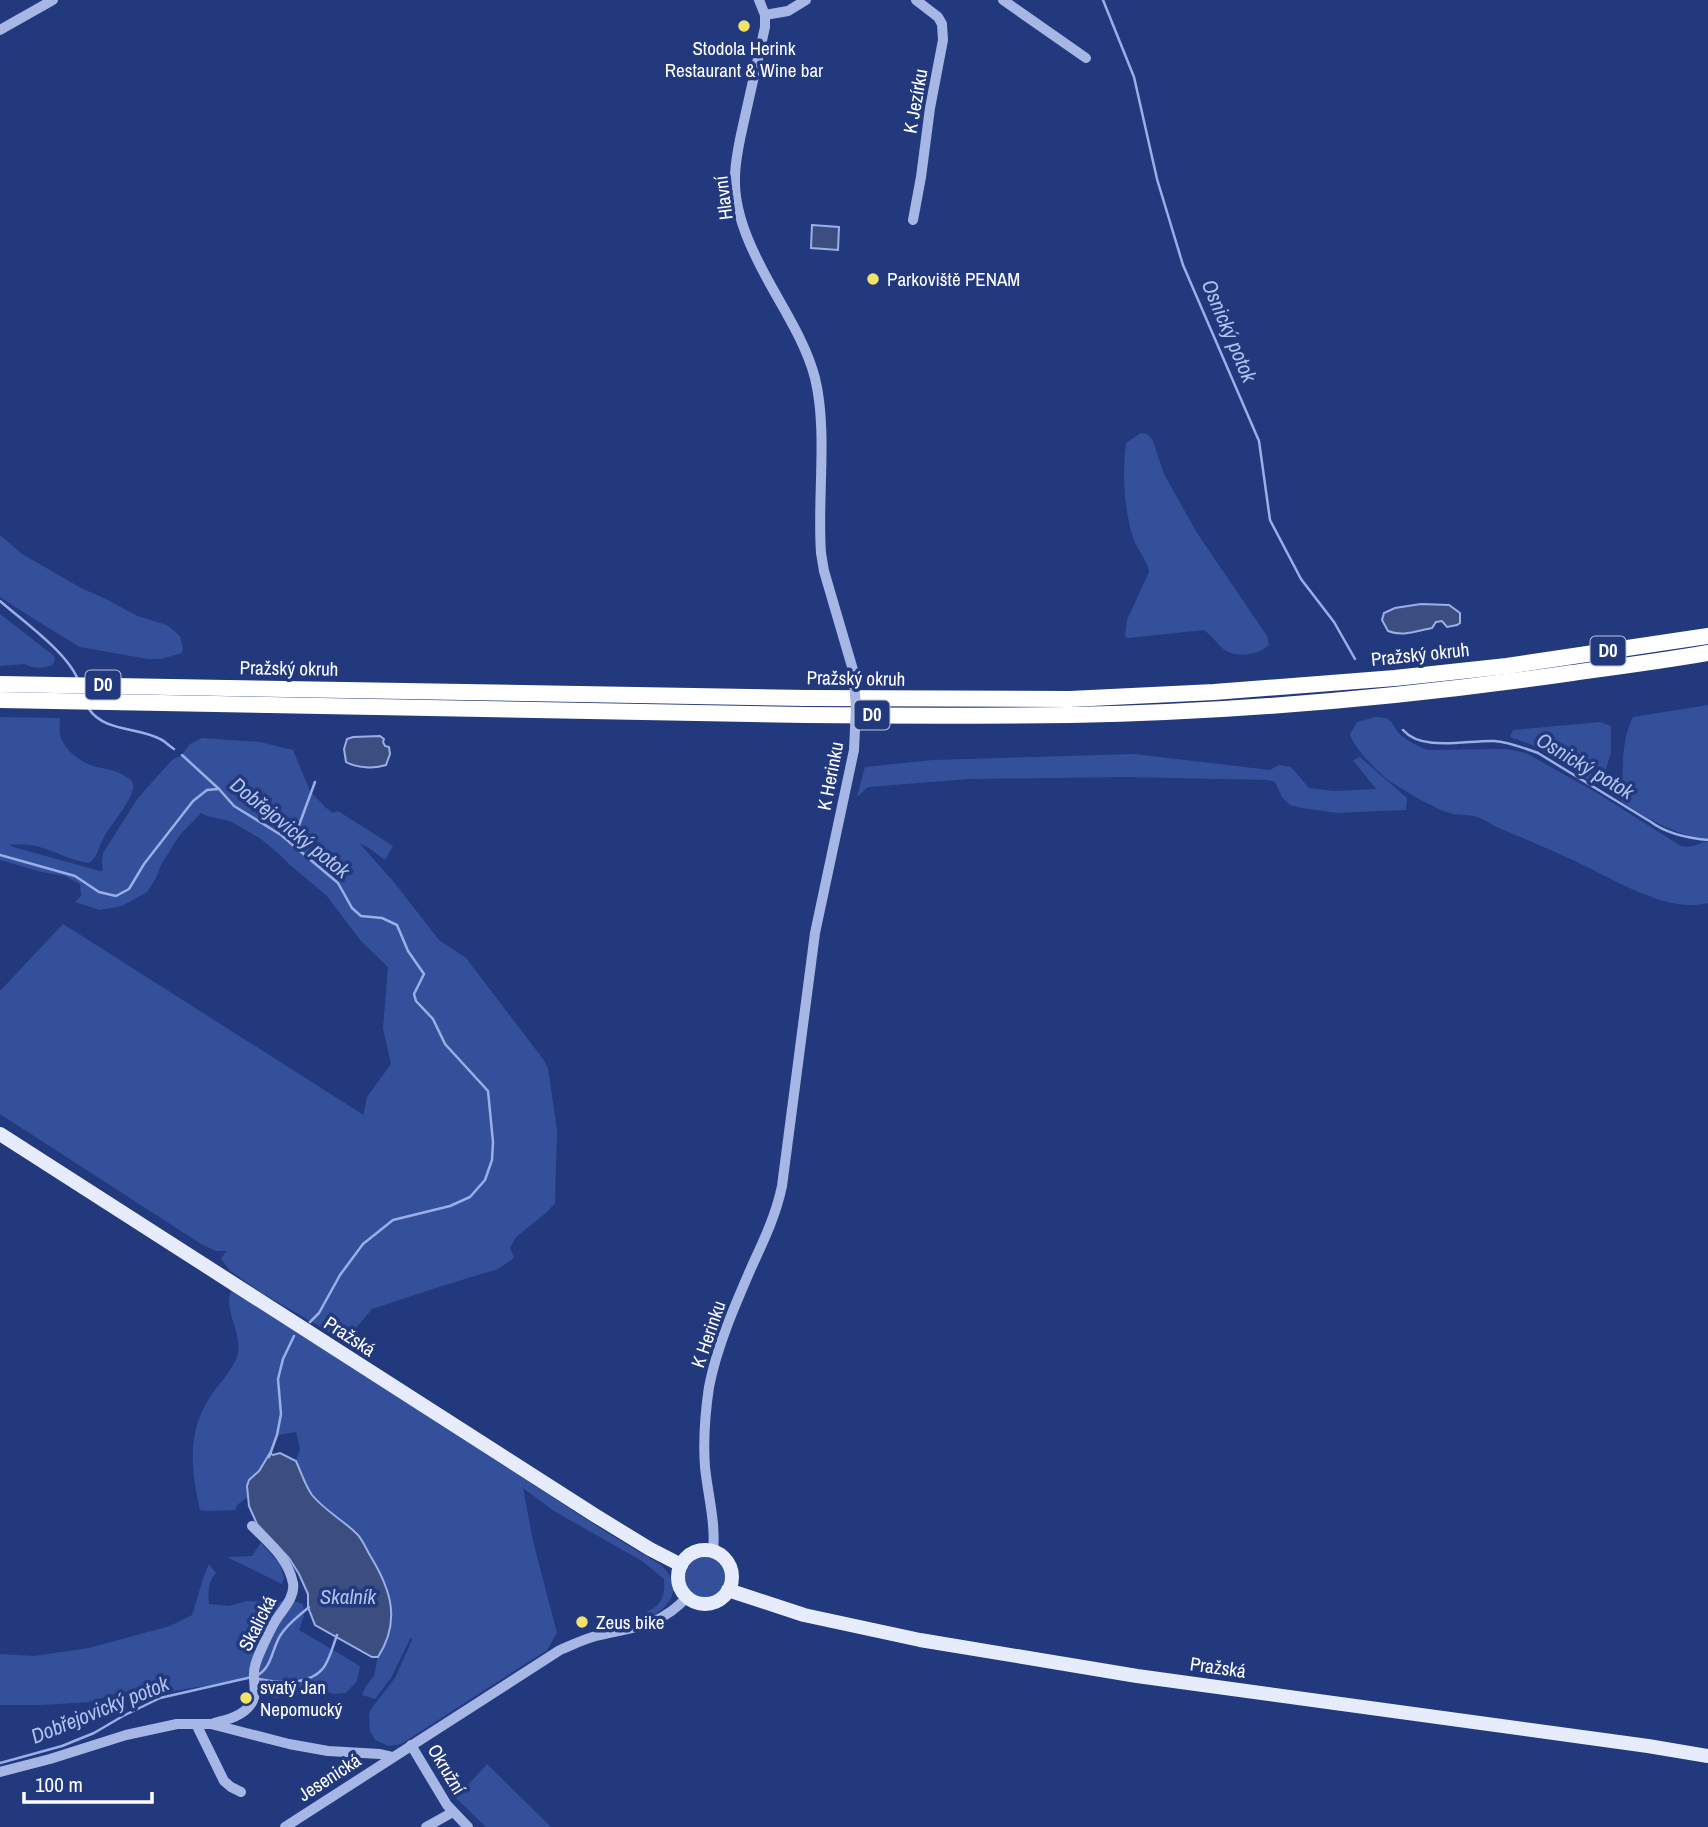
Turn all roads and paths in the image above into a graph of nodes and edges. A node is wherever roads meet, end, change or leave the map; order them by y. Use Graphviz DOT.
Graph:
graph roads {
  1 [pos="53,0"];
  2 [pos="759,0"];
  3 [pos="806,0"];
  4 [pos="916,0"];
  5 [pos="1003,0"];
  6 [pos="765,15"];
  7 [pos="0,30"];
  8 [pos="1086,58"];
  9 [pos="913,220"];
  10 [pos="815,380"];
  11 [pos="1708,636"];
  12 [pos="1708,653"];
  13 [pos="0,684"];
  14 [pos="0,700"];
  15 [pos="0,1134"];
  16 [pos="252,1526"];
  17 [pos="713,1552"];
  18 [pos="681,1565"];
  19 [pos="728,1590"];
  20 [pos="687,1597"];
  21 [pos="196,1724"];
  22 [pos="211,1724"];
  23 [pos="411,1745"];
  24 [pos="1708,1756"];
  25 [pos="393,1757"];
  26 [pos="0,1772"];
  27 [pos="241,1792"];
  28 [pos="453,1812"];
  29 [pos="285,1827"];
  30 [pos="426,1827"];
  31 [pos="468,1827"];
  1 -- 7 [label="street"];
  2 -- 6 [label="street"];
  3 -- 6 [label="street"];
  4 -- 9 [label="street, K Jezírku"];
  5 -- 8 [label="street"];
  6 -- 10 [label="street, Hlavní"];
  10 -- 17 [label="street, K Herinku, bridge"];
  11 -- 13 [label="highway, Pražský okruh / D0"];
  12 -- 14 [label="highway, Pražský okruh / D0"];
  15 -- 18 [label="main road, Pražská"];
  16 -- 22 [label="street, Skalická"];
  17 -- 18 [label="main road"];
  17 -- 19 [label="main road"];
  18 -- 20 [label="main road"];
  19 -- 20 [label="main road"];
  19 -- 24 [label="main road, Pražská"];
  20 -- 23 [label="street, Jesenická"];
  21 -- 22 [label="street, Skalická"];
  21 -- 26 [label="street, Skalická"];
  21 -- 27 [label="street"];
  22 -- 25 [label="street, Skalická"];
  23 -- 25 [label="street, Jesenická"];
  23 -- 28 [label="street, Okružní"];
  25 -- 29 [label="street, Jesenická"];
  28 -- 30 [label="street, Okružní"];
  28 -- 31 [label="street, Okružní"];
}
